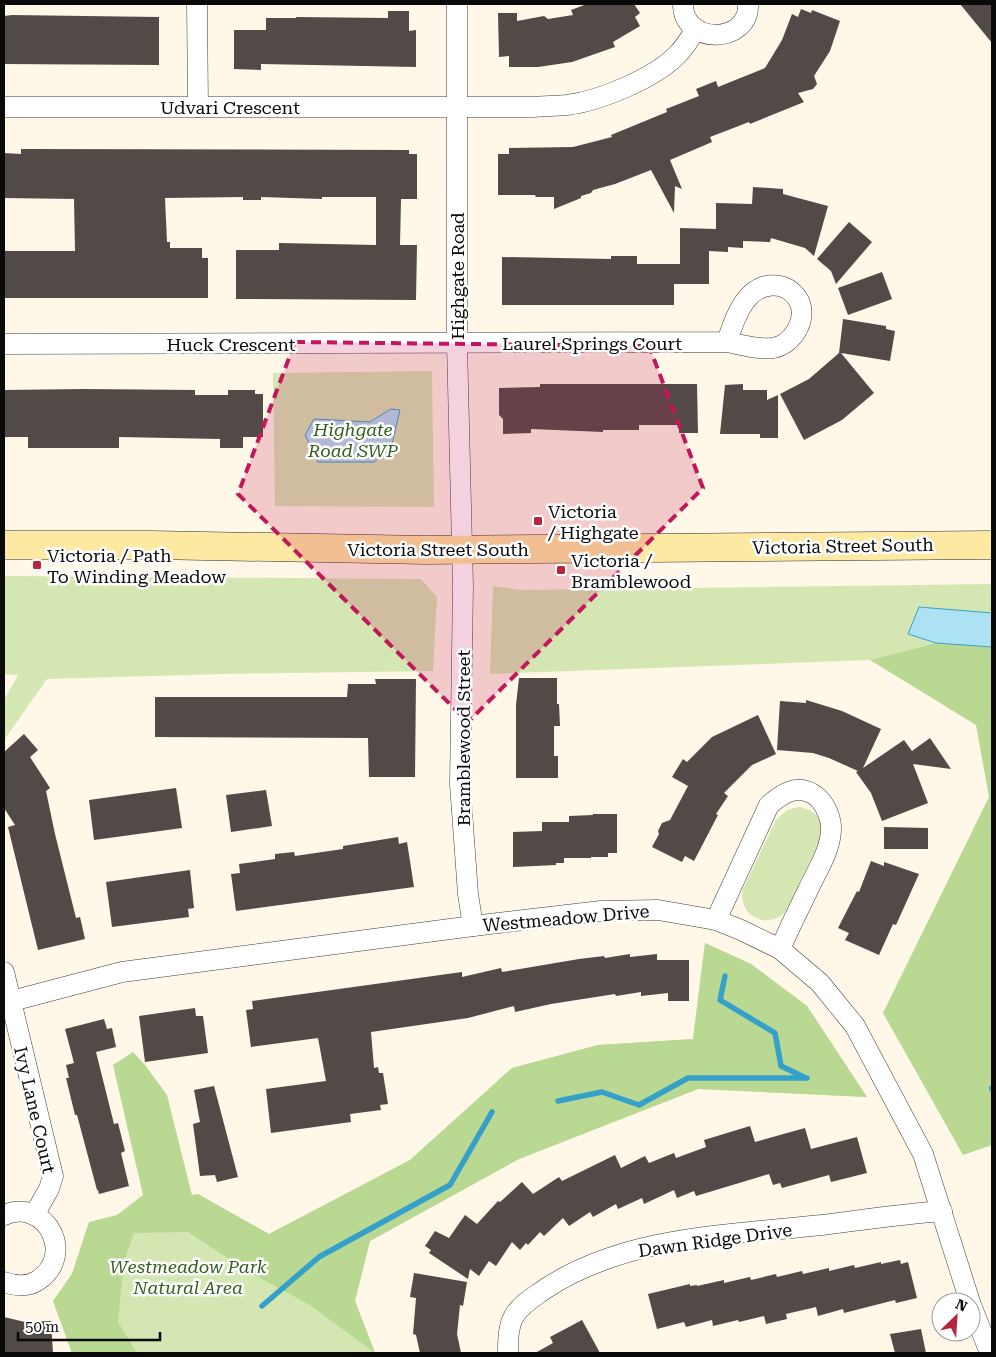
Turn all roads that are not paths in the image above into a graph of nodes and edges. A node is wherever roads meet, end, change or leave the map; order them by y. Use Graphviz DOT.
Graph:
graph roads {
  1 [pos="197,4"];
  2 [pos="458,4"];
  3 [pos="684,4"];
  4 [pos="748,4"];
  5 [pos="696,30"];
  6 [pos="198,107"];
  7 [pos="456,107"];
  8 [pos="4,108"];
  9 [pos="727,342"];
  10 [pos="4,344"];
  11 [pos="457,344"];
  12 [pos="4,545"];
  13 [pos="992,545"];
  14 [pos="461,549"];
  15 [pos="716,920"];
  16 [pos="473,926"];
  17 [pos="780,949"];
  18 [pos="4,972"];
  19 [pos="7,1002"];
  20 [pos="942,1211"];
  21 [pos="4,1215"];
  22 [pos="34,1215"];
  23 [pos="4,1282"];
  24 [pos="968,1292"];
  25 [pos="981,1329"];
  26 [pos="508,1353"];
  27 [pos="990,1353"];
  1 -- 6 [label="street"];
  2 -- 7 [label="street, Highgate Road"];
  3 -- 5 [label="street"];
  4 -- 5 [label="street"];
  5 -- 7 [label="street, Udvari Crescent"];
  6 -- 7 [label="street, Udvari Crescent"];
  6 -- 8 [label="street, Udvari Crescent"];
  7 -- 11 [label="street, Highgate Road"];
  9 -- 11 [label="street, Laurel Springs Court"];
  10 -- 11 [label="street, Huck Crescent"];
  11 -- 14 [label="street, Highgate Road"];
  12 -- 14 [label="main road, Victoria Street South"];
  13 -- 14 [label="main road, Victoria Street South"];
  14 -- 16 [label="street, Bramblewood Street"];
  15 -- 16 [label="street, Westmeadow Drive"];
  15 -- 17 [label="street, Westmeadow Drive"];
  15 -- 17 [label="street"];
  16 -- 19 [label="street, Westmeadow Drive"];
  17 -- 20 [label="street, Westmeadow Drive"];
  18 -- 19 [label="street, Ivy Lane Court"];
  19 -- 22 [label="street, Ivy Lane Court"];
  20 -- 24 [label="street, Westmeadow Drive"];
  20 -- 26 [label="street, Dawn Ridge Drive"];
  21 -- 22 [label="street"];
  22 -- 23 [label="street"];
  25 -- 27 [label="street, Westmeadow Drive"];
}
